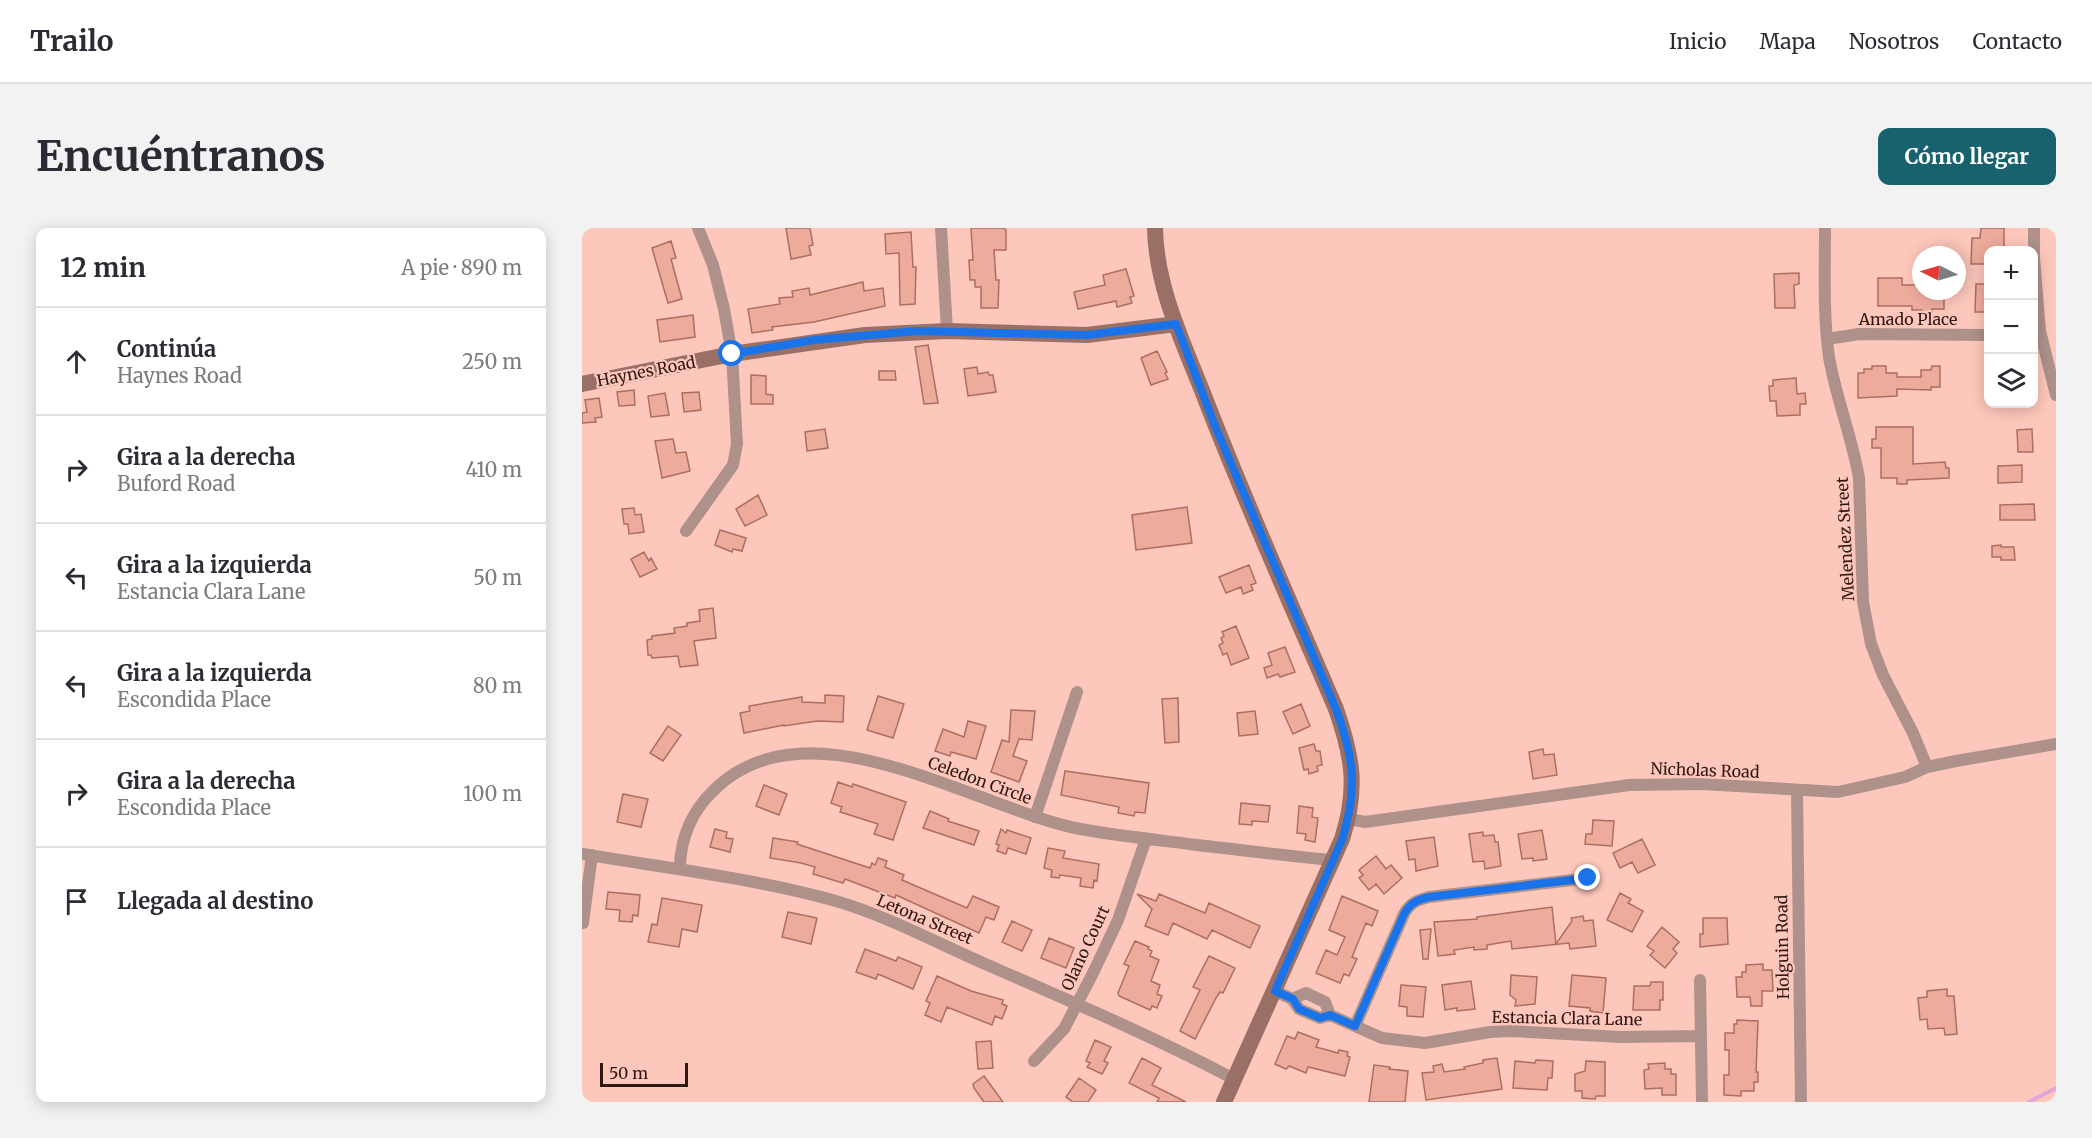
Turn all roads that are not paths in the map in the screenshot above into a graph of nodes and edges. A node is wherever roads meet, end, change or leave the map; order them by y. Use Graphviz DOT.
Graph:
graph roads {
  1 [pos="698,228"];
  2 [pos="941,228"];
  3 [pos="1155,228"];
  4 [pos="1825,228"];
  5 [pos="2034,228"];
  6 [pos="2036,300"];
  7 [pos="1176,324"];
  8 [pos="947,331"];
  9 [pos="2038,335"];
  10 [pos="1984,336"];
  11 [pos="1827,339"];
  12 [pos="732,354"];
  13 [pos="582,384"];
  14 [pos="2056,395"];
  15 [pos="686,531"];
  16 [pos="1077,692"];
  17 [pos="2056,744"];
  18 [pos="1927,768"];
  19 [pos="1797,791"];
  20 [pos="1035,817"];
  21 [pos="1349,819"];
  22 [pos="1146,838"];
  23 [pos="587,855"];
  24 [pos="1332,860"];
  25 [pos="680,868"];
  26 [pos="1588,878"];
  27 [pos="583,923"];
  28 [pos="1700,980"];
  29 [pos="1275,991"];
  30 [pos="1078,1003"];
  31 [pos="1355,1026"];
  32 [pos="1701,1036"];
  33 [pos="1034,1061"];
  34 [pos="1234,1080"];
  35 [pos="1224,1102"];
  36 [pos="1702,1102"];
  37 [pos="1801,1102"];
  1 -- 12 [label="street"];
  2 -- 8 [label="street"];
  3 -- 7 [label="street"];
  4 -- 11 [label="street, Melendez Street"];
  5 -- 6 [label="street"];
  7 -- 8 [label="street, Haynes Road"];
  7 -- 21 [label="street"];
  8 -- 12 [label="street, Haynes Road"];
  9 -- 14 [label="street"];
  10 -- 11 [label="street, Amado Place"];
  11 -- 18 [label="street, Melendez Street"];
  12 -- 13 [label="street, Haynes Road"];
  12 -- 15 [label="street"];
  16 -- 20 [label="street"];
  17 -- 18 [label="street, Nicholas Road"];
  18 -- 19 [label="street, Nicholas Road"];
  19 -- 21 [label="street, Nicholas Road"];
  19 -- 37 [label="street, Holguin Road"];
  20 -- 22 [label="street, Celedon Circle"];
  20 -- 25 [label="street, Celedon Circle"];
  21 -- 24 [label="street"];
  22 -- 24 [label="street, Celedon Circle"];
  22 -- 30 [label="street, Olano Court"];
  23 -- 25 [label="street, Letona Street"];
  23 -- 27 [label="street"];
  24 -- 29 [label="street"];
  25 -- 30 [label="street, Letona Street"];
  26 -- 31 [label="street"];
  28 -- 32 [label="street"];
  29 -- 31 [label="street, Estancia Clara Lane"];
  29 -- 34 [label="street"];
  30 -- 33 [label="street, Olano Court"];
  30 -- 34 [label="street, Letona Street"];
  31 -- 32 [label="street, Estancia Clara Lane"];
  32 -- 36 [label="street"];
  34 -- 35 [label="street"];
}
